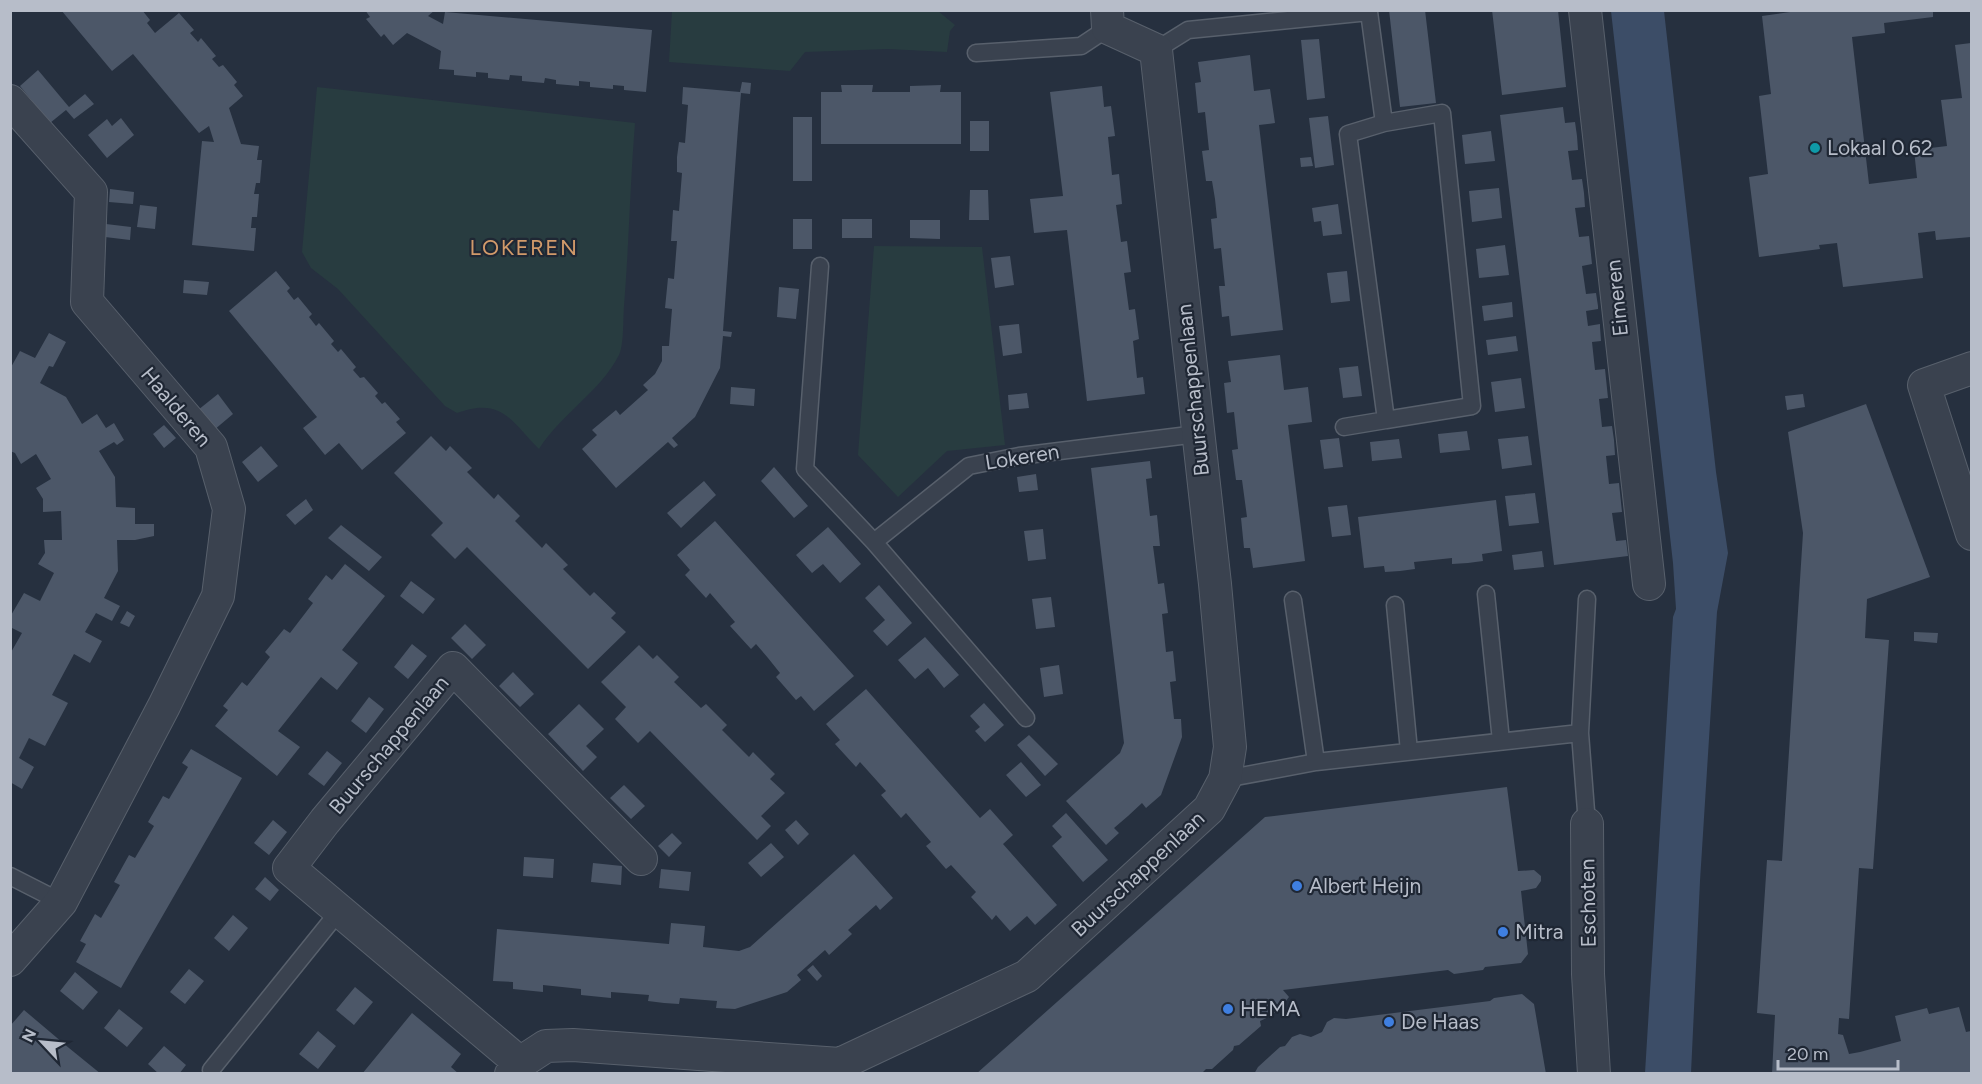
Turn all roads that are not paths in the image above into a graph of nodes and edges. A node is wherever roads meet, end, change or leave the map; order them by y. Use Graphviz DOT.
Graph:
graph roads {
  1 [pos="1585,10"];
  2 [pos="1369,11"];
  3 [pos="1107,19"];
  4 [pos="1156,50"];
  5 [pos="976,53"];
  6 [pos="10,101"];
  7 [pos="1384,123"];
  8 [pos="820,266"];
  9 [pos="1971,368"];
  10 [pos="1386,420"];
  11 [pos="1344,427"];
  12 [pos="1197,434"];
  13 [pos="1971,534"];
  14 [pos="874,542"];
  15 [pos="1648,584"];
  16 [pos="1486,594"];
  17 [pos="1587,599"];
  18 [pos="1293,600"];
  19 [pos="1395,605"];
  20 [pos="1026,718"];
  21 [pos="1580,733"];
  22 [pos="1501,741"];
  23 [pos="1409,751"];
  24 [pos="1316,762"];
  25 [pos="1225,779"];
  26 [pos="1587,824"];
  27 [pos="641,859"];
  28 [pos="10,876"];
  29 [pos="61,902"];
  30 [pos="340,910"];
  31 [pos="10,960"];
  32 [pos="515,1068"];
  33 [pos="211,1070"];
  34 [pos="1594,1074"];
  1 -- 15 [label="street, Eimeren"];
  2 -- 4 [label="lane"];
  2 -- 7 [label="lane"];
  3 -- 4 [label="street"];
  3 -- 5 [label="lane"];
  4 -- 12 [label="street, Buurschappenlaan"];
  6 -- 29 [label="street, Haalderen"];
  7 -- 10 [label="lane"];
  7 -- 10 [label="lane"];
  8 -- 14 [label="lane"];
  9 -- 13 [label="street"];
  10 -- 11 [label="lane"];
  12 -- 14 [label="lane, Lokeren"];
  12 -- 25 [label="street, Buurschappenlaan"];
  14 -- 20 [label="lane"];
  16 -- 22 [label="lane"];
  17 -- 21 [label="lane, Eschoten"];
  18 -- 24 [label="lane"];
  19 -- 23 [label="lane"];
  21 -- 22 [label="lane"];
  21 -- 26 [label="lane, Eschoten"];
  22 -- 23 [label="lane"];
  23 -- 24 [label="lane"];
  24 -- 25 [label="lane"];
  25 -- 32 [label="street, Buurschappenlaan"];
  26 -- 34 [label="street, Eschoten"];
  27 -- 30 [label="street, Buurschappenlaan"];
  28 -- 29 [label="lane"];
  29 -- 31 [label="street, Haalderen"];
  30 -- 32 [label="street, Buurschappenlaan"];
  30 -- 33 [label="lane"];
}
